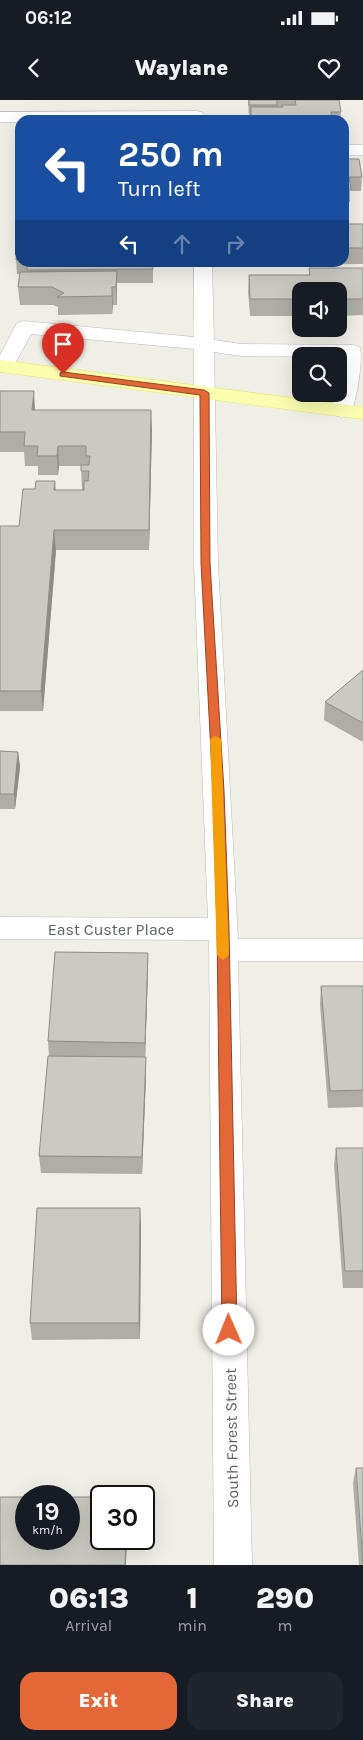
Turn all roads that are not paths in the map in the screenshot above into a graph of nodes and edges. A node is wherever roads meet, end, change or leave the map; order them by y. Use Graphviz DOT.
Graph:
graph roads {
  1 [pos="33,108"];
  2 [pos="196,112"];
  3 [pos="0,117"];
  4 [pos="349,150"];
  5 [pos="363,150"];
  6 [pos="203,267"];
  7 [pos="205,345"];
  8 [pos="2,366"];
  9 [pos="204,393"];
  10 [pos="341,411"];
  11 [pos="363,414"];
  12 [pos="0,928"];
  13 [pos="223,940"];
  14 [pos="363,950"];
  15 [pos="233,1565"];
  1 -- 2 [label="street"];
  1 -- 3 [label="street"];
  4 -- 5 [label="street"];
  6 -- 7 [label="street, South Forest Street"];
  7 -- 8 [label="street"];
  7 -- 9 [label="street, South Forest Street"];
  7 -- 10 [label="street"];
  8 -- 9 [label="main road"];
  9 -- 10 [label="main road"];
  9 -- 13 [label="street, South Forest Street"];
  10 -- 11 [label="main road"];
  12 -- 13 [label="street, East Custer Place"];
  13 -- 14 [label="street, East Custer Place"];
  13 -- 15 [label="street, South Forest Street"];
}
